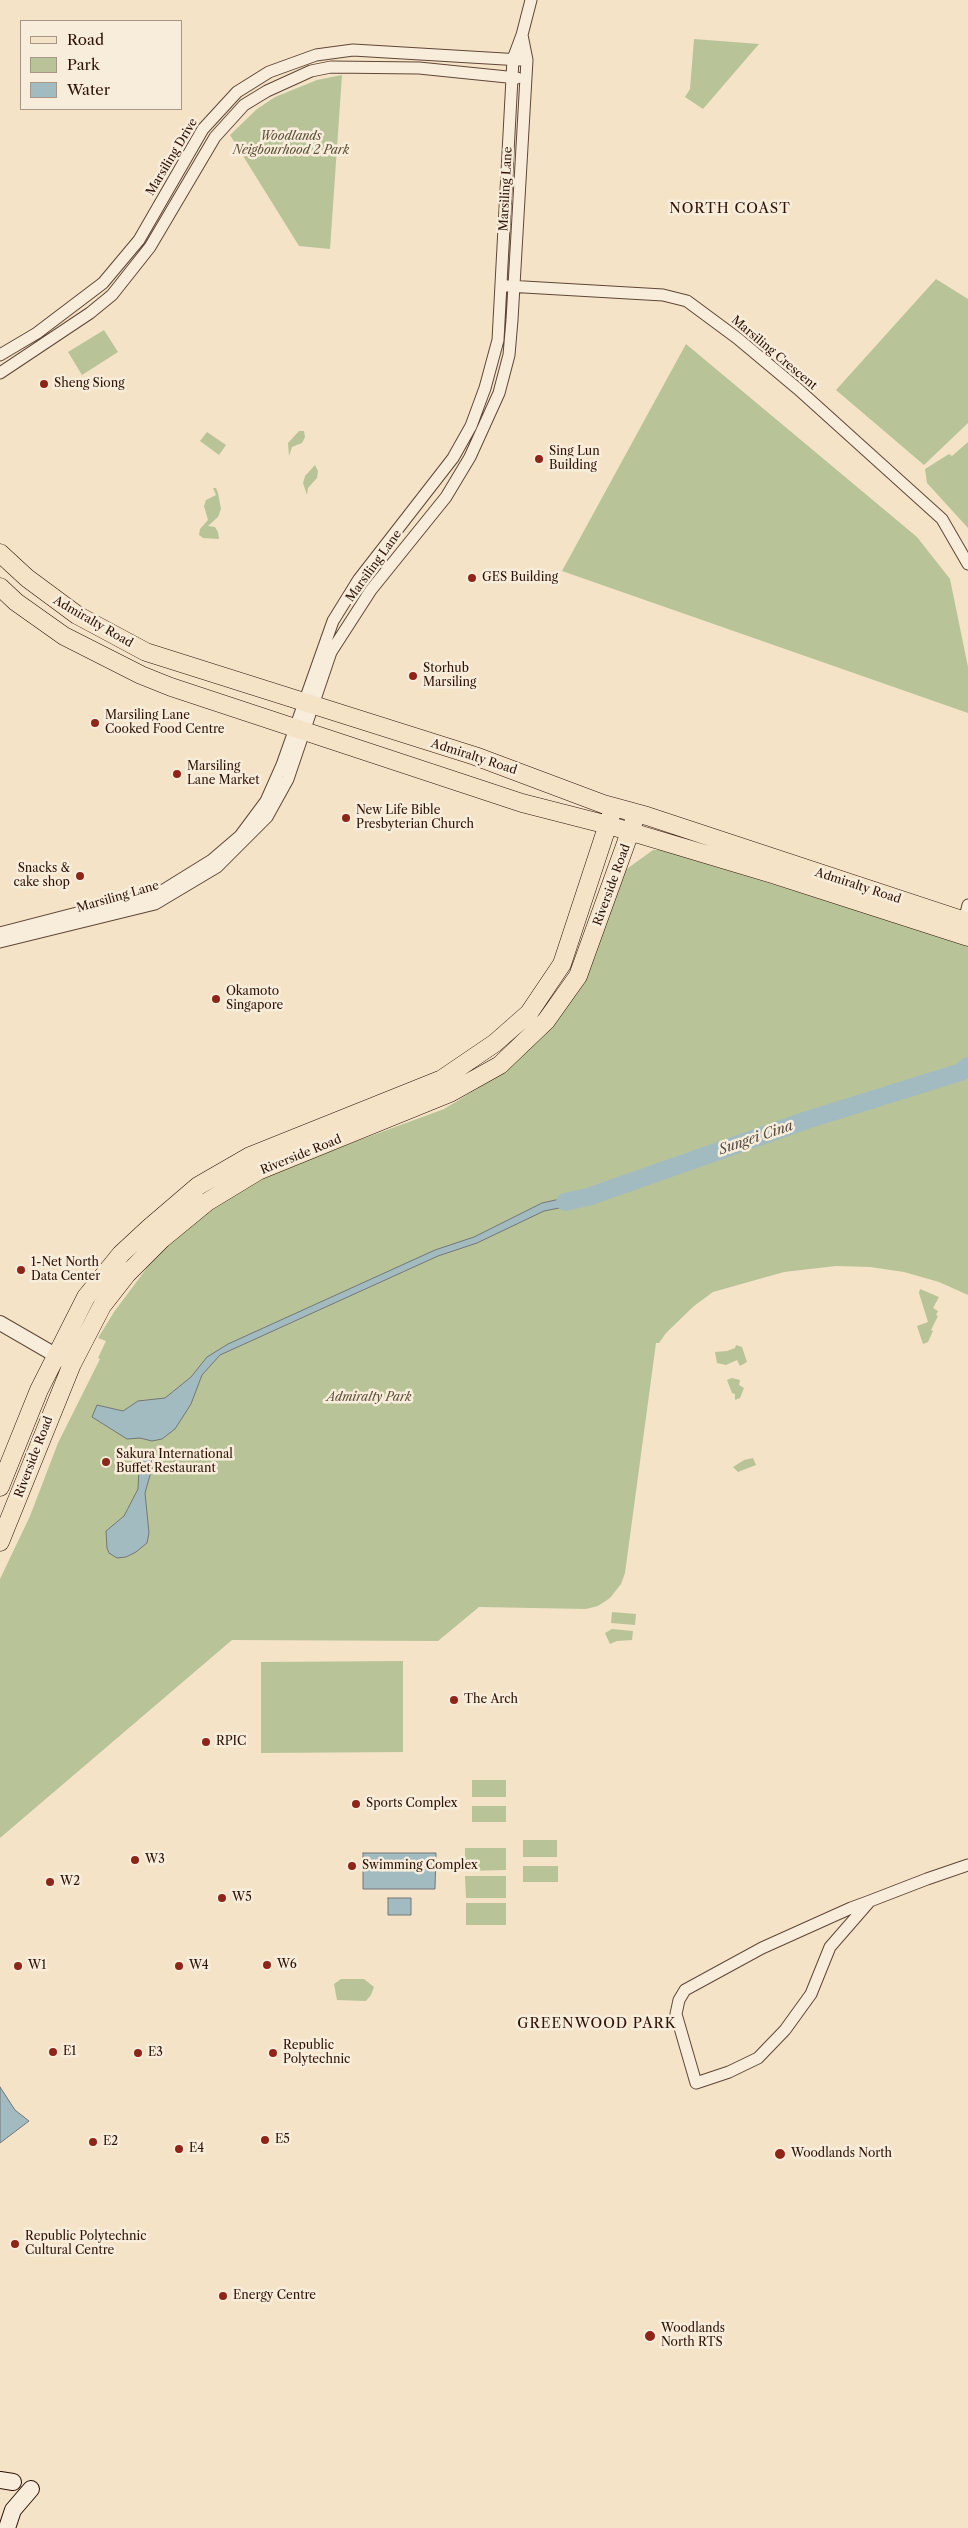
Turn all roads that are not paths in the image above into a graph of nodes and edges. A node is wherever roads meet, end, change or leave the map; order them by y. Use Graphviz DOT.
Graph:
graph roads {
  1 [pos="531,0"];
  2 [pos="522,35"];
  3 [pos="513,59"];
  4 [pos="527,60"];
  5 [pos="511,77"];
  6 [pos="526,79"];
  7 [pos="501,286"];
  8 [pos="514,286"];
  9 [pos="0,356"];
  10 [pos="0,373"];
  11 [pos="0,554"];
  12 [pos="968,564"];
  13 [pos="0,587"];
  14 [pos="308,704"];
  15 [pos="299,730"];
  16 [pos="614,807"];
  17 [pos="637,813"];
  18 [pos="608,825"];
  19 [pos="631,832"];
  20 [pos="116,909"];
  21 [pos="967,921"];
  22 [pos="0,933"];
  23 [pos="0,942"];
  24 [pos="0,1323"];
  25 [pos="56,1355"];
  26 [pos="72,1364"];
  27 [pos="0,1487"];
  28 [pos="0,1542"];
  29 [pos="968,1865"];
  30 [pos="870,1900"];
  31 [pos="31,2490"];
  32 [pos="7,2528"];
  1 -- 2 [label="street, Marsiling Lane"];
  2 -- 3 [label="street, Marsiling Lane"];
  2 -- 4 [label="street, Marsiling Lane"];
  3 -- 4 [label="street, Marsiling Drive"];
  3 -- 5 [label="street, Marsiling Lane"];
  3 -- 9 [label="street, Marsiling Drive"];
  4 -- 6 [label="street, Marsiling Lane"];
  5 -- 6 [label="street, Marsiling Drive"];
  5 -- 7 [label="street, Marsiling Lane"];
  5 -- 10 [label="street, Marsiling Drive"];
  6 -- 8 [label="street, Marsiling Lane"];
  7 -- 8 [label="street, Marsiling Crescent"];
  7 -- 14 [label="street, Marsiling Lane"];
  8 -- 12 [label="street, Marsiling Crescent"];
  8 -- 14 [label="street, Marsiling Lane"];
  11 -- 14 [label="main road, Admiralty Road"];
  13 -- 15 [label="main road, Admiralty Road"];
  14 -- 15 [label="street, Marsiling Lane"];
  14 -- 16 [label="main road, Admiralty Road"];
  15 -- 18 [label="main road, Admiralty Road"];
  15 -- 20 [label="street, Marsiling Lane"];
  16 -- 17 [label="main road, Admiralty Road"];
  16 -- 18 [label="main road, Riverside Road"];
  17 -- 19 [label="main road, Riverside Road"];
  17 -- 21 [label="main road, Admiralty Road"];
  18 -- 19 [label="main road, Admiralty Road"];
  18 -- 25 [label="main road, Riverside Road"];
  19 -- 21 [label="main road, Admiralty Road"];
  19 -- 26 [label="main road, Riverside Road"];
  20 -- 22 [label="street, Marsiling Lane"];
  20 -- 23 [label="street, Marsiling Lane"];
  24 -- 25 [label="street"];
  25 -- 26 [label="street"];
  25 -- 27 [label="main road, Riverside Road"];
  26 -- 28 [label="main road, Riverside Road"];
  29 -- 30 [label="street"];
  30 -- 30 [label="street"];
  31 -- 32 [label="main road"];
}
